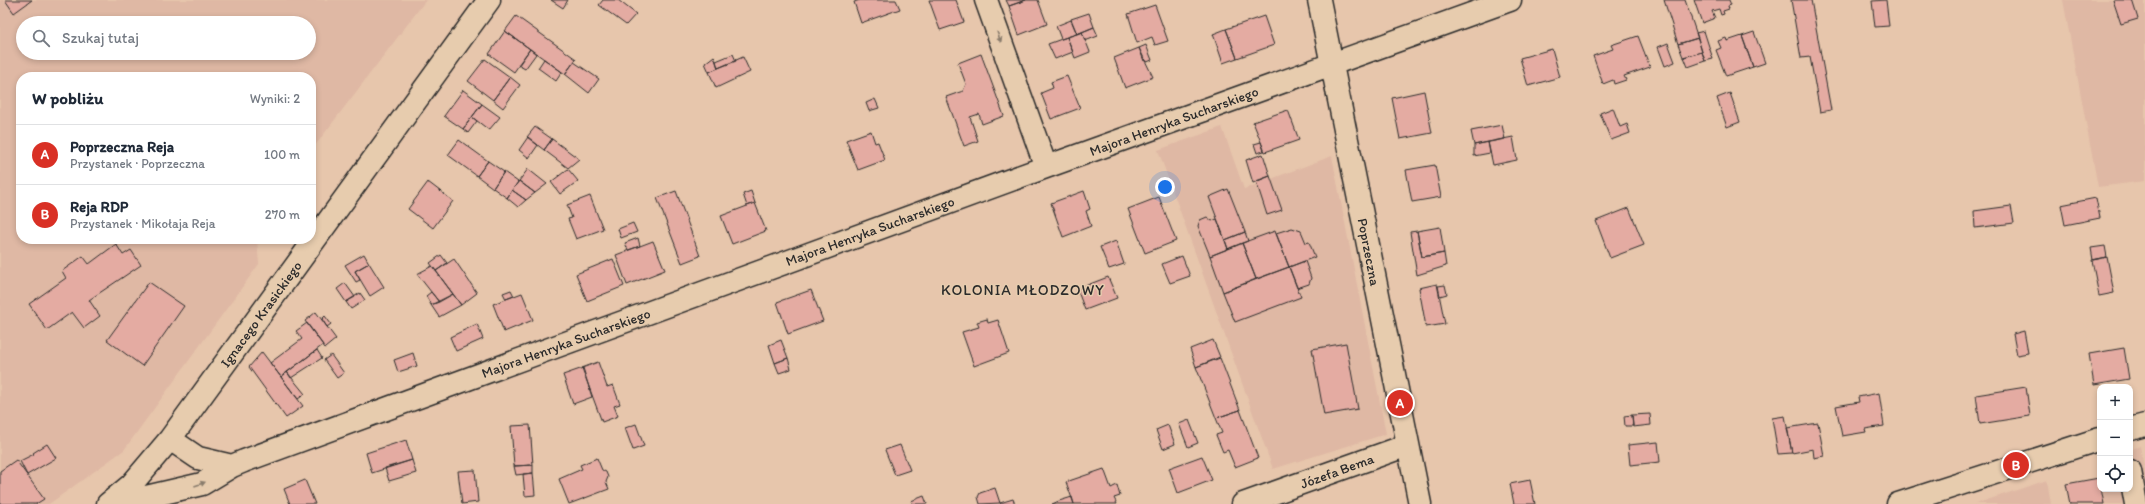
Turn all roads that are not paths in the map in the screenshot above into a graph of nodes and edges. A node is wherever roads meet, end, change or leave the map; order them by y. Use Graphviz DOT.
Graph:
graph roads {
  1 [pos="489,0"];
  2 [pos="986,0"];
  3 [pos="1319,0"];
  4 [pos="1510,0"];
  5 [pos="1332,65"];
  6 [pos="1046,167"];
  7 [pos="316,238"];
  8 [pos="312,244"];
  9 [pos="2145,425"];
  10 [pos="2133,428"];
  11 [pos="170,439"];
  12 [pos="2097,440"];
  13 [pos="1408,445"];
  14 [pos="232,466"];
  15 [pos="2133,488"];
  16 [pos="1934,498"];
  17 [pos="167,499"];
  18 [pos="108,504"];
  19 [pos="116,504"];
  20 [pos="1243,504"];
  21 [pos="1420,504"];
  22 [pos="1898,504"];
  23 [pos="2136,504"];
  1 -- 7 [label="street, Ignacego Krasickiego"];
  2 -- 6 [label="street, one-way"];
  3 -- 5 [label="street, Poprzeczna"];
  4 -- 5 [label="street, Majora Henryka Sucharskiego"];
  5 -- 6 [label="street, Majora Henryka Sucharskiego"];
  5 -- 13 [label="street, Poprzeczna"];
  6 -- 14 [label="street, Majora Henryka Sucharskiego"];
  8 -- 11 [label="street, Ignacego Krasickiego"];
  9 -- 10 [label="street"];
  11 -- 14 [label="street"];
  11 -- 18 [label="street, Ignacego Krasickiego"];
  12 -- 16 [label="street"];
  13 -- 20 [label="street, Józefa Bema"];
  13 -- 21 [label="street, Poprzeczna"];
  17 -- 14 [label="street, Majora Henryka Sucharskiego, one-way"];
  15 -- 23 [label="street"];
  16 -- 22 [label="street"];
  17 -- 19 [label="street, Majora Henryka Sucharskiego"];
}
